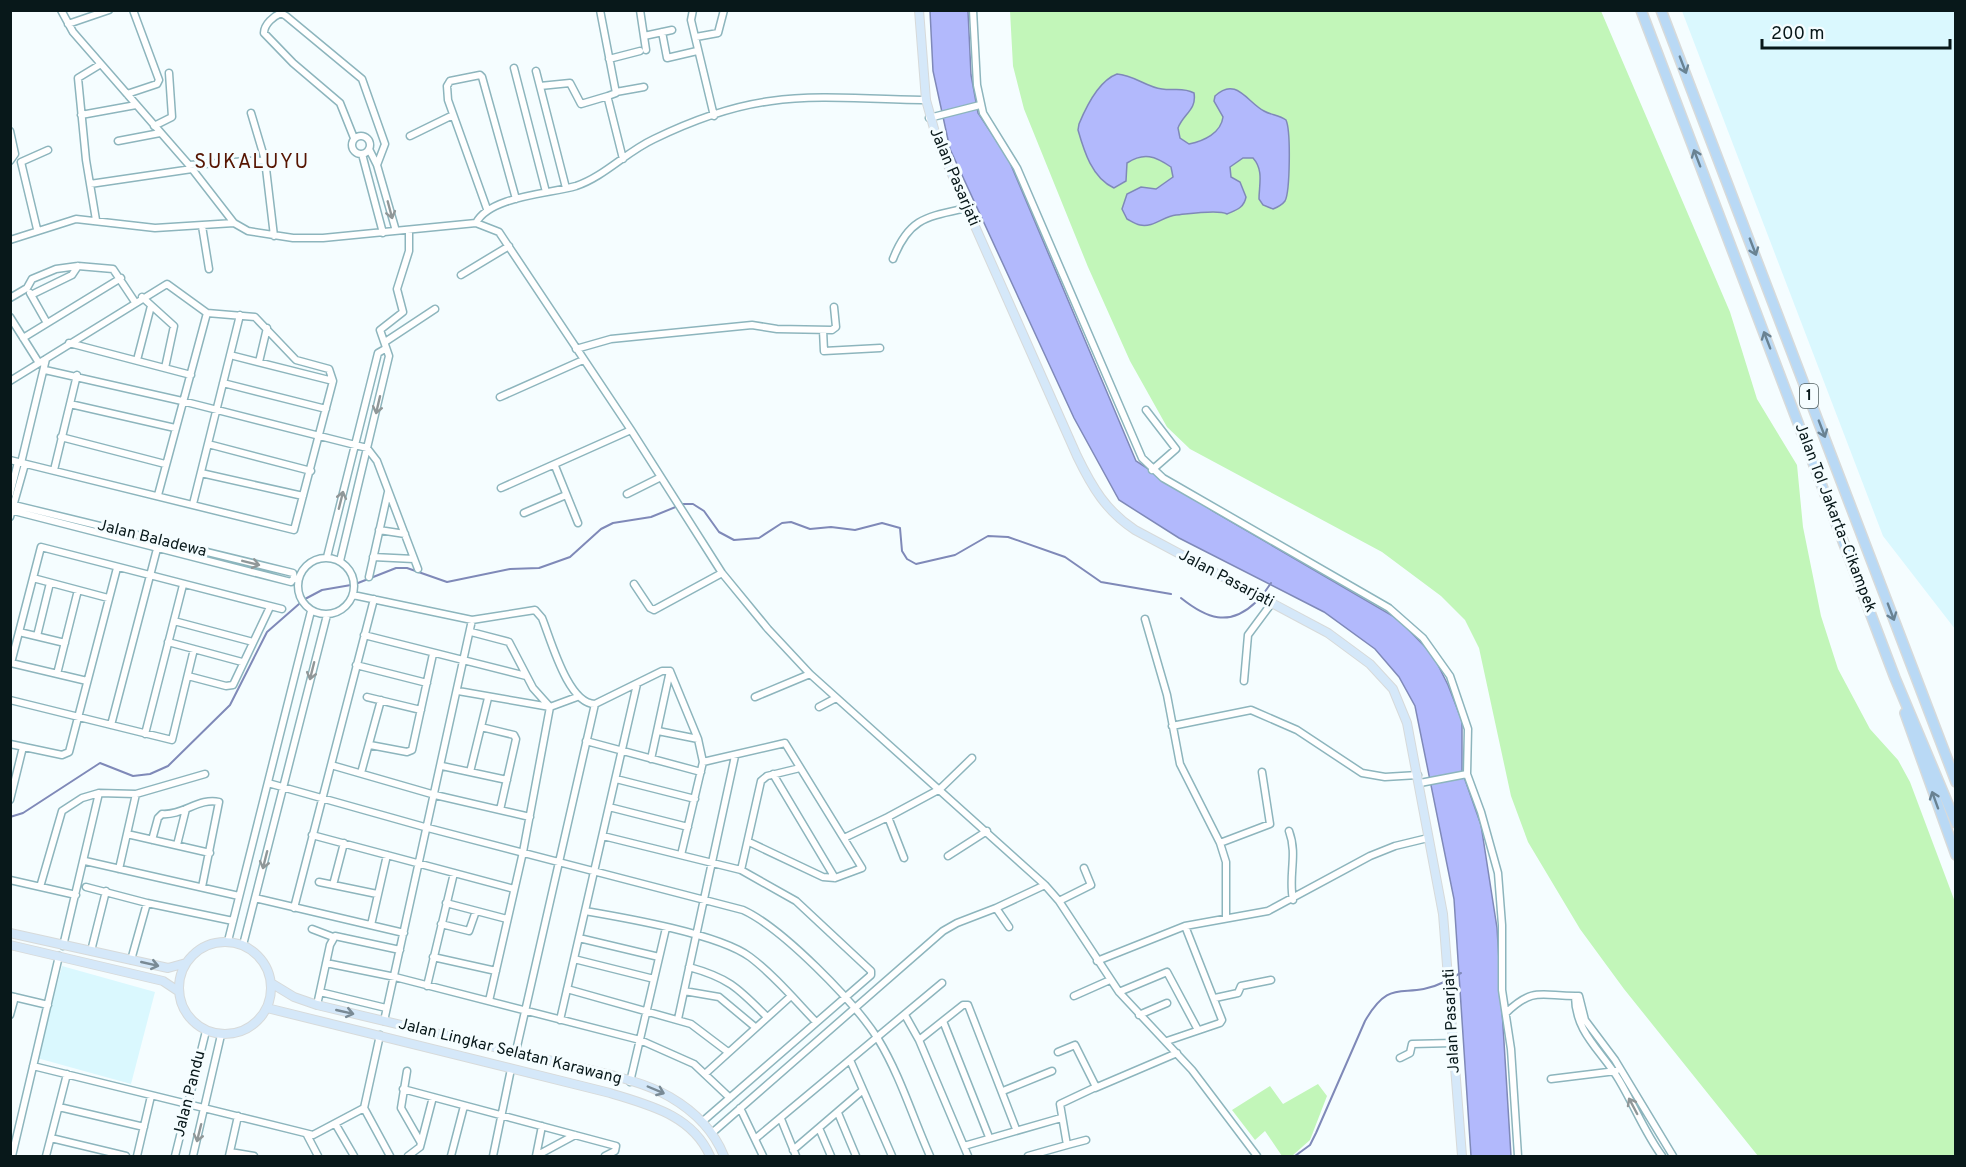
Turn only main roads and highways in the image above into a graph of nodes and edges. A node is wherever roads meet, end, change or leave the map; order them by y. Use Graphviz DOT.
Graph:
graph roads {
  1 [pos="919,10"];
  2 [pos="1641,10"];
  3 [pos="1661,10"];
  4 [pos="1895,678"];
  5 [pos="1956,782"];
  6 [pos="1956,823"];
  7 [pos="1956,855"];
  8 [pos="10,933"];
  9 [pos="10,945"];
  10 [pos="186,963"];
  11 [pos="272,984"];
  12 [pos="178,992"];
  13 [pos="267,1008"];
  14 [pos="574,1066"];
  15 [pos="571,1083"];
  16 [pos="710,1156"];
  17 [pos="724,1156"];
  18 [pos="1462,1156"];
  1 -- 18 [label="main road, Jalan Pasarjati"];
  4 -- 2 [label="highway, Jalan Tol Jakarta–Cikampek / 1, one-way"];
  3 -- 5 [label="highway, Jalan Tol Jakarta–Cikampek / 1, one-way"];
  4 -- 6 [label="highway, Jalan Tol Jakarta–Cikampek / 1"];
  7 -- 4 [label="highway, 1, one-way"];
  8 -- 10 [label="main road, one-way"];
  9 -- 12 [label="main road"];
  10 -- 11 [label="main road"];
  10 -- 12 [label="main road"];
  11 -- 13 [label="main road"];
  11 -- 14 [label="main road, Jalan Lingkar Selatan Karawang, one-way"];
  12 -- 13 [label="main road"];
  13 -- 15 [label="main road, Jalan Lingkar Selatan Karawang"];
  14 -- 15 [label="main road"];
  14 -- 17 [label="main road, Jalan Lingkar Selatan Karawang, one-way"];
  15 -- 16 [label="main road, Jalan Lingkar Selatan Karawang"];
}
